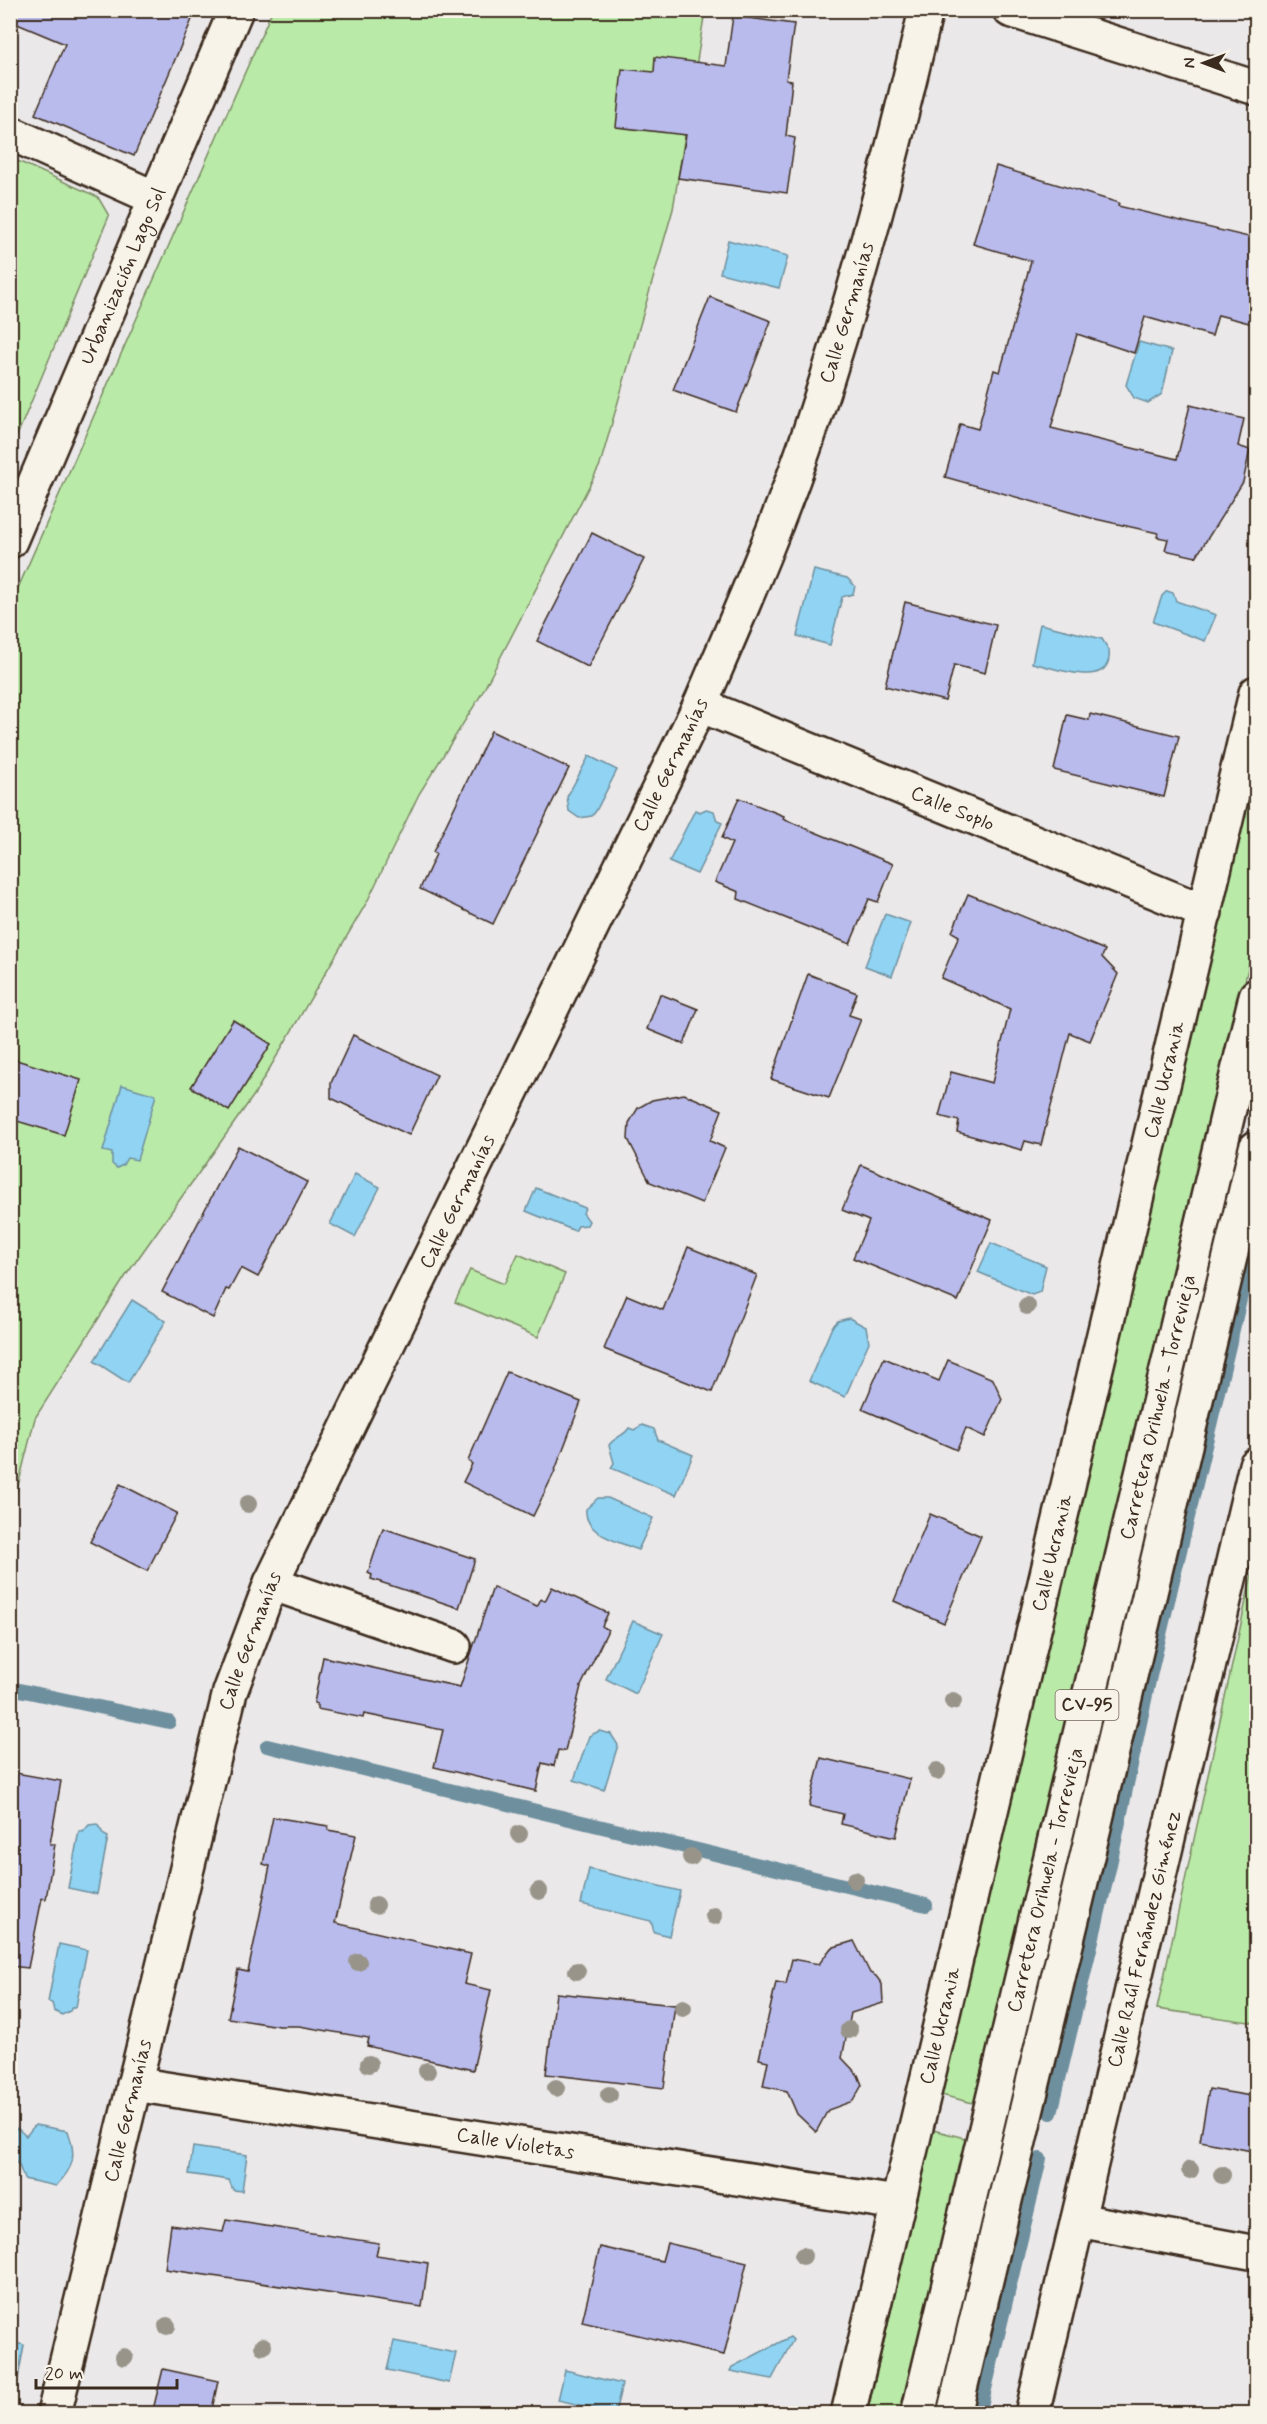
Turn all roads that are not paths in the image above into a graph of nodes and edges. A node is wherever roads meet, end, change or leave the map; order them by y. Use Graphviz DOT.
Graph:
graph roads {
  1 [pos="236,10"];
  2 [pos="926,10"];
  3 [pos="1010,10"];
  4 [pos="1257,88"];
  5 [pos="10,133"];
  6 [pos="155,198"];
  7 [pos="10,541"];
  8 [pos="1257,693"];
  9 [pos="700,705"];
  10 [pos="1204,912"];
  11 [pos="1257,996"];
  12 [pos="1257,1148"];
  13 [pos="1257,1465"];
  14 [pos="271,1584"];
  15 [pos="454,1646"];
  16 [pos="134,2084"];
  17 [pos="897,2203"];
  18 [pos="1078,2220"];
  19 [pos="1257,2253"];
  20 [pos="54,2414"];
  21 [pos="848,2414"];
  22 [pos="918,2414"];
  23 [pos="954,2414"];
  24 [pos="1032,2414"];
  1 -- 6 [label="street, Urbanización Lago Sol"];
  2 -- 9 [label="street, Calle Germanías"];
  3 -- 4 [label="street"];
  5 -- 6 [label="street"];
  6 -- 7 [label="street, Urbanización Lago Sol"];
  8 -- 10 [label="street, Calle Ucrania"];
  9 -- 10 [label="street, Calle Soplo"];
  9 -- 14 [label="street, Calle Germanías"];
  10 -- 17 [label="street, Calle Ucrania"];
  11 -- 22 [label="street, Carretera Orihuela - Torrevieja / CV-95"];
  12 -- 23 [label="street, Carretera Orihuela - Torrevieja / CV-95"];
  13 -- 18 [label="street, Calle Raúl Fernández Giménez"];
  14 -- 15 [label="street"];
  14 -- 16 [label="street, Calle Germanías"];
  16 -- 17 [label="street, Calle Violetas"];
  16 -- 20 [label="street, Calle Germanías"];
  17 -- 21 [label="street, Calle Ucrania"];
  18 -- 19 [label="street"];
  18 -- 24 [label="street, Calle Raúl Fernández Giménez"];
}
